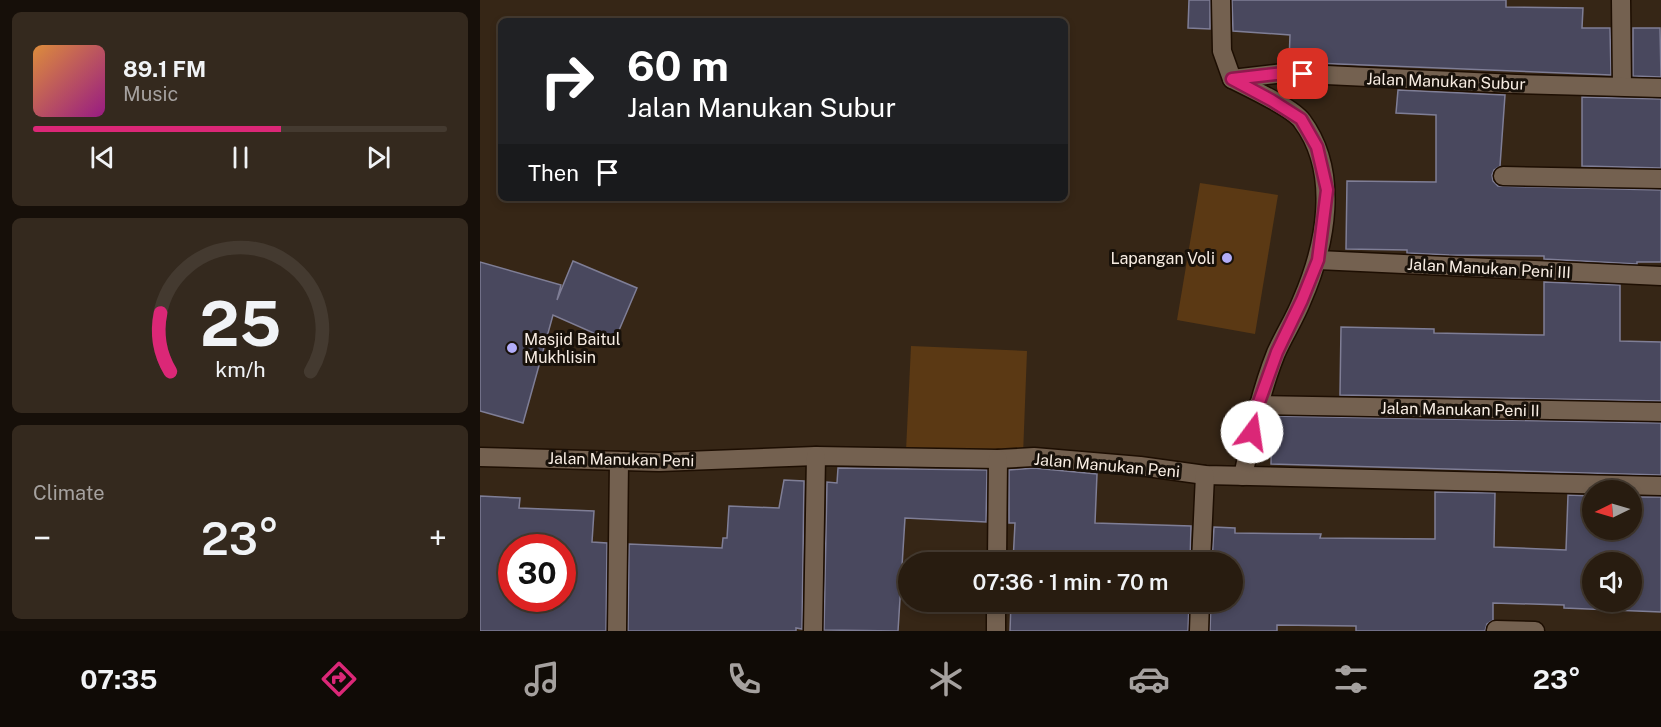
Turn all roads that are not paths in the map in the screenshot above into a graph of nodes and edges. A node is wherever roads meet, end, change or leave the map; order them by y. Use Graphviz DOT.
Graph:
graph roads {
  1 [pos="1221,0"];
  2 [pos="1621,0"];
  3 [pos="1232,79"];
  4 [pos="1622,86"];
  5 [pos="1661,88"];
  6 [pos="1503,176"];
  7 [pos="1661,179"];
  8 [pos="1318,260"];
  9 [pos="1661,276"];
  10 [pos="1258,405"];
  11 [pos="1661,412"];
  12 [pos="816,456"];
  13 [pos="480,457"];
  14 [pos="998,459"];
  15 [pos="620,461"];
  16 [pos="1205,475"];
  17 [pos="1243,476"];
  18 [pos="1661,486"];
  19 [pos="997,552"];
  20 [pos="1201,552"];
  21 [pos="996,612"];
  22 [pos="1200,612"];
  23 [pos="1496,630"];
  24 [pos="617,631"];
  25 [pos="813,631"];
  26 [pos="996,631"];
  27 [pos="1199,631"];
  28 [pos="1535,631"];
  1 -- 3 [label="street"];
  2 -- 4 [label="street"];
  3 -- 4 [label="street, Jalan Manukan Subur"];
  3 -- 8 [label="street"];
  4 -- 5 [label="street, Jalan Manukan Subur"];
  6 -- 7 [label="street"];
  8 -- 9 [label="street, Jalan Manukan Peni III"];
  8 -- 10 [label="street"];
  10 -- 11 [label="street, Jalan Manukan Peni II"];
  10 -- 17 [label="street"];
  12 -- 14 [label="street, Jalan Manukan Peni"];
  12 -- 15 [label="street, Jalan Manukan Peni"];
  12 -- 25 [label="street"];
  13 -- 15 [label="street, Jalan Manukan Peni"];
  14 -- 16 [label="street, Jalan Manukan Peni"];
  14 -- 19 [label="street"];
  15 -- 24 [label="street"];
  16 -- 17 [label="street, Jalan Manukan Peni"];
  16 -- 20 [label="street"];
  17 -- 18 [label="street, Jalan Manukan Peni"];
  21 -- 26 [label="street"];
  22 -- 27 [label="street"];
  23 -- 28 [label="street"];
}
